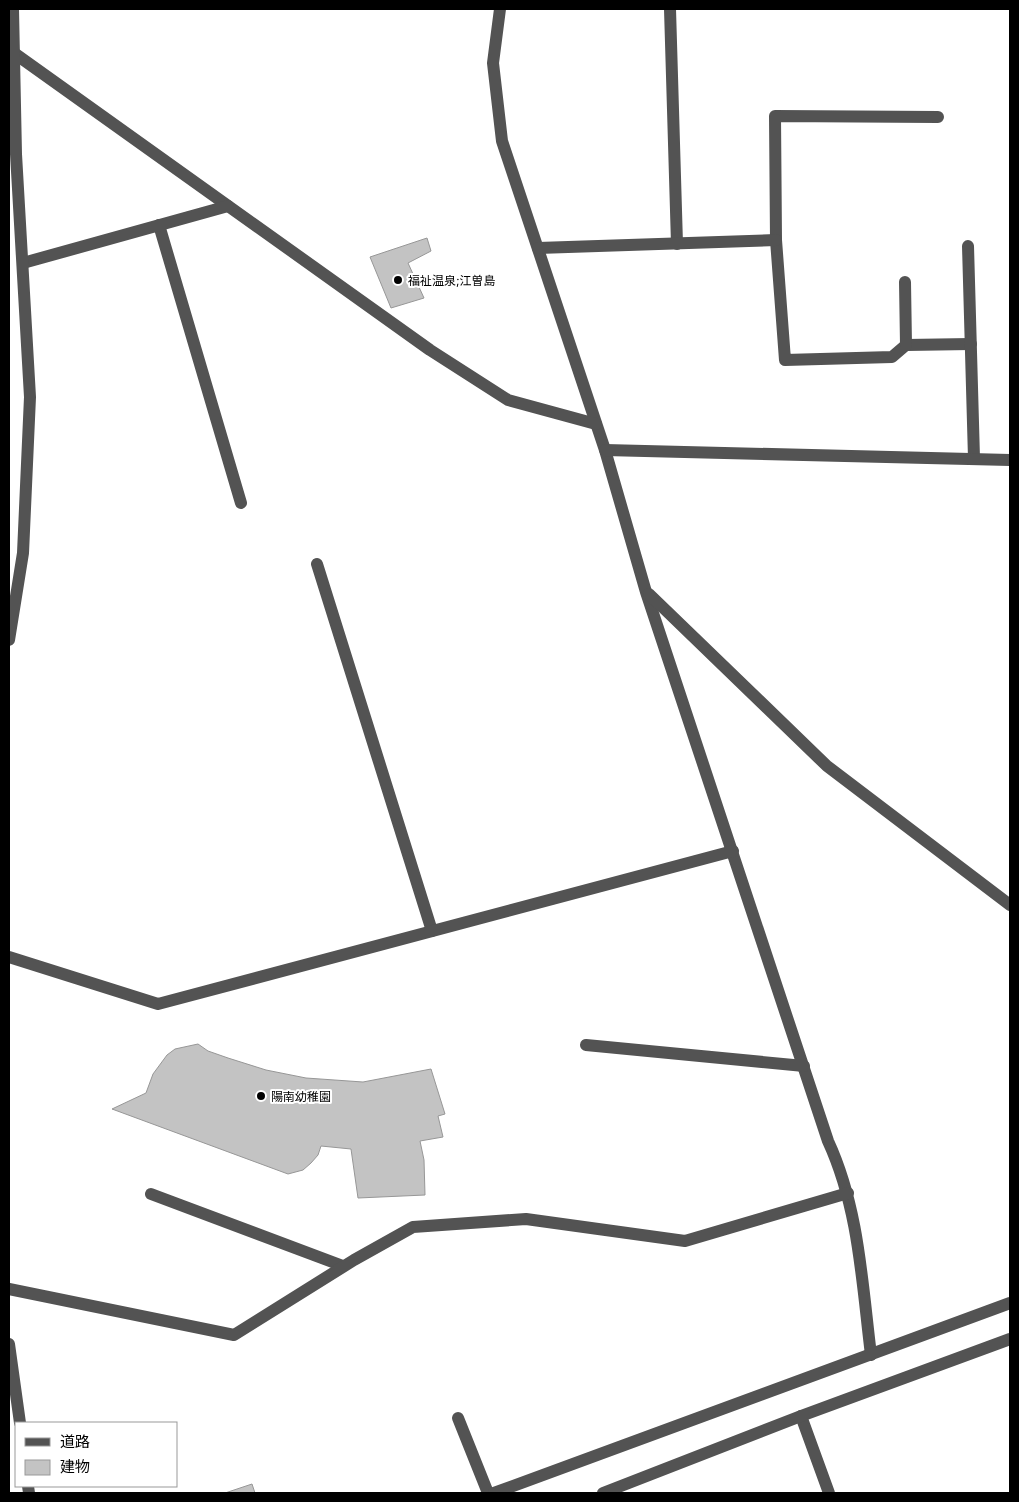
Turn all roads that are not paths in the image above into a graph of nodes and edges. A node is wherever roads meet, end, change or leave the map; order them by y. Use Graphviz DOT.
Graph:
graph roads {
  1 [pos="13,9"];
  2 [pos="500,9"];
  3 [pos="670,9"];
  4 [pos="12,53"];
  5 [pos="938,117"];
  6 [pos="228,206"];
  7 [pos="159,225"];
  8 [pos="776,240"];
  9 [pos="678,244"];
  10 [pos="968,246"];
  11 [pos="538,248"];
  12 [pos="22,262"];
  13 [pos="905,282"];
  14 [pos="971,344"];
  15 [pos="906,345"];
  16 [pos="596,424"];
  17 [pos="605,450"];
  18 [pos="974,458"];
  19 [pos="1010,460"];
  20 [pos="241,503"];
  21 [pos="317,564"];
  22 [pos="646,592"];
  23 [pos="9,640"];
  24 [pos="733,851"];
  25 [pos="1010,905"];
  26 [pos="432,931"];
  27 [pos="9,958"];
  28 [pos="586,1045"];
  29 [pos="804,1066"];
  30 [pos="848,1193"];
  31 [pos="151,1194"];
  32 [pos="343,1266"];
  33 [pos="9,1289"];
  34 [pos="1010,1303"];
  35 [pos="1010,1339"];
  36 [pos="9,1344"];
  37 [pos="871,1355"];
  38 [pos="801,1416"];
  39 [pos="458,1418"];
  40 [pos="20,1422"];
  41 [pos="488,1493"];
  42 [pos="494,1493"];
  43 [pos="603,1493"];
  44 [pos="829,1493"];
  1 -- 4 [label="street"];
  2 -- 11 [label="street"];
  3 -- 9 [label="street"];
  4 -- 6 [label="street"];
  4 -- 12 [label="street"];
  5 -- 8 [label="street"];
  6 -- 7 [label="street"];
  6 -- 16 [label="street"];
  7 -- 12 [label="street"];
  7 -- 20 [label="street"];
  8 -- 9 [label="street"];
  8 -- 15 [label="street"];
  9 -- 11 [label="street"];
  10 -- 14 [label="street"];
  11 -- 16 [label="street"];
  12 -- 23 [label="street"];
  13 -- 15 [label="street"];
  14 -- 15 [label="street"];
  14 -- 18 [label="street"];
  16 -- 17 [label="street"];
  17 -- 18 [label="street"];
  17 -- 22 [label="street"];
  18 -- 19 [label="street"];
  21 -- 26 [label="street"];
  22 -- 24 [label="street"];
  22 -- 25 [label="street"];
  24 -- 26 [label="street"];
  24 -- 29 [label="street"];
  26 -- 27 [label="street"];
  28 -- 29 [label="street"];
  29 -- 30 [label="street"];
  30 -- 32 [label="street"];
  30 -- 37 [label="street"];
  31 -- 32 [label="street"];
  32 -- 33 [label="street"];
  34 -- 37 [label="street"];
  35 -- 38 [label="street"];
  36 -- 40 [label="street"];
  37 -- 42 [label="street"];
  38 -- 43 [label="street"];
  38 -- 44 [label="street"];
  39 -- 41 [label="street"];
}
